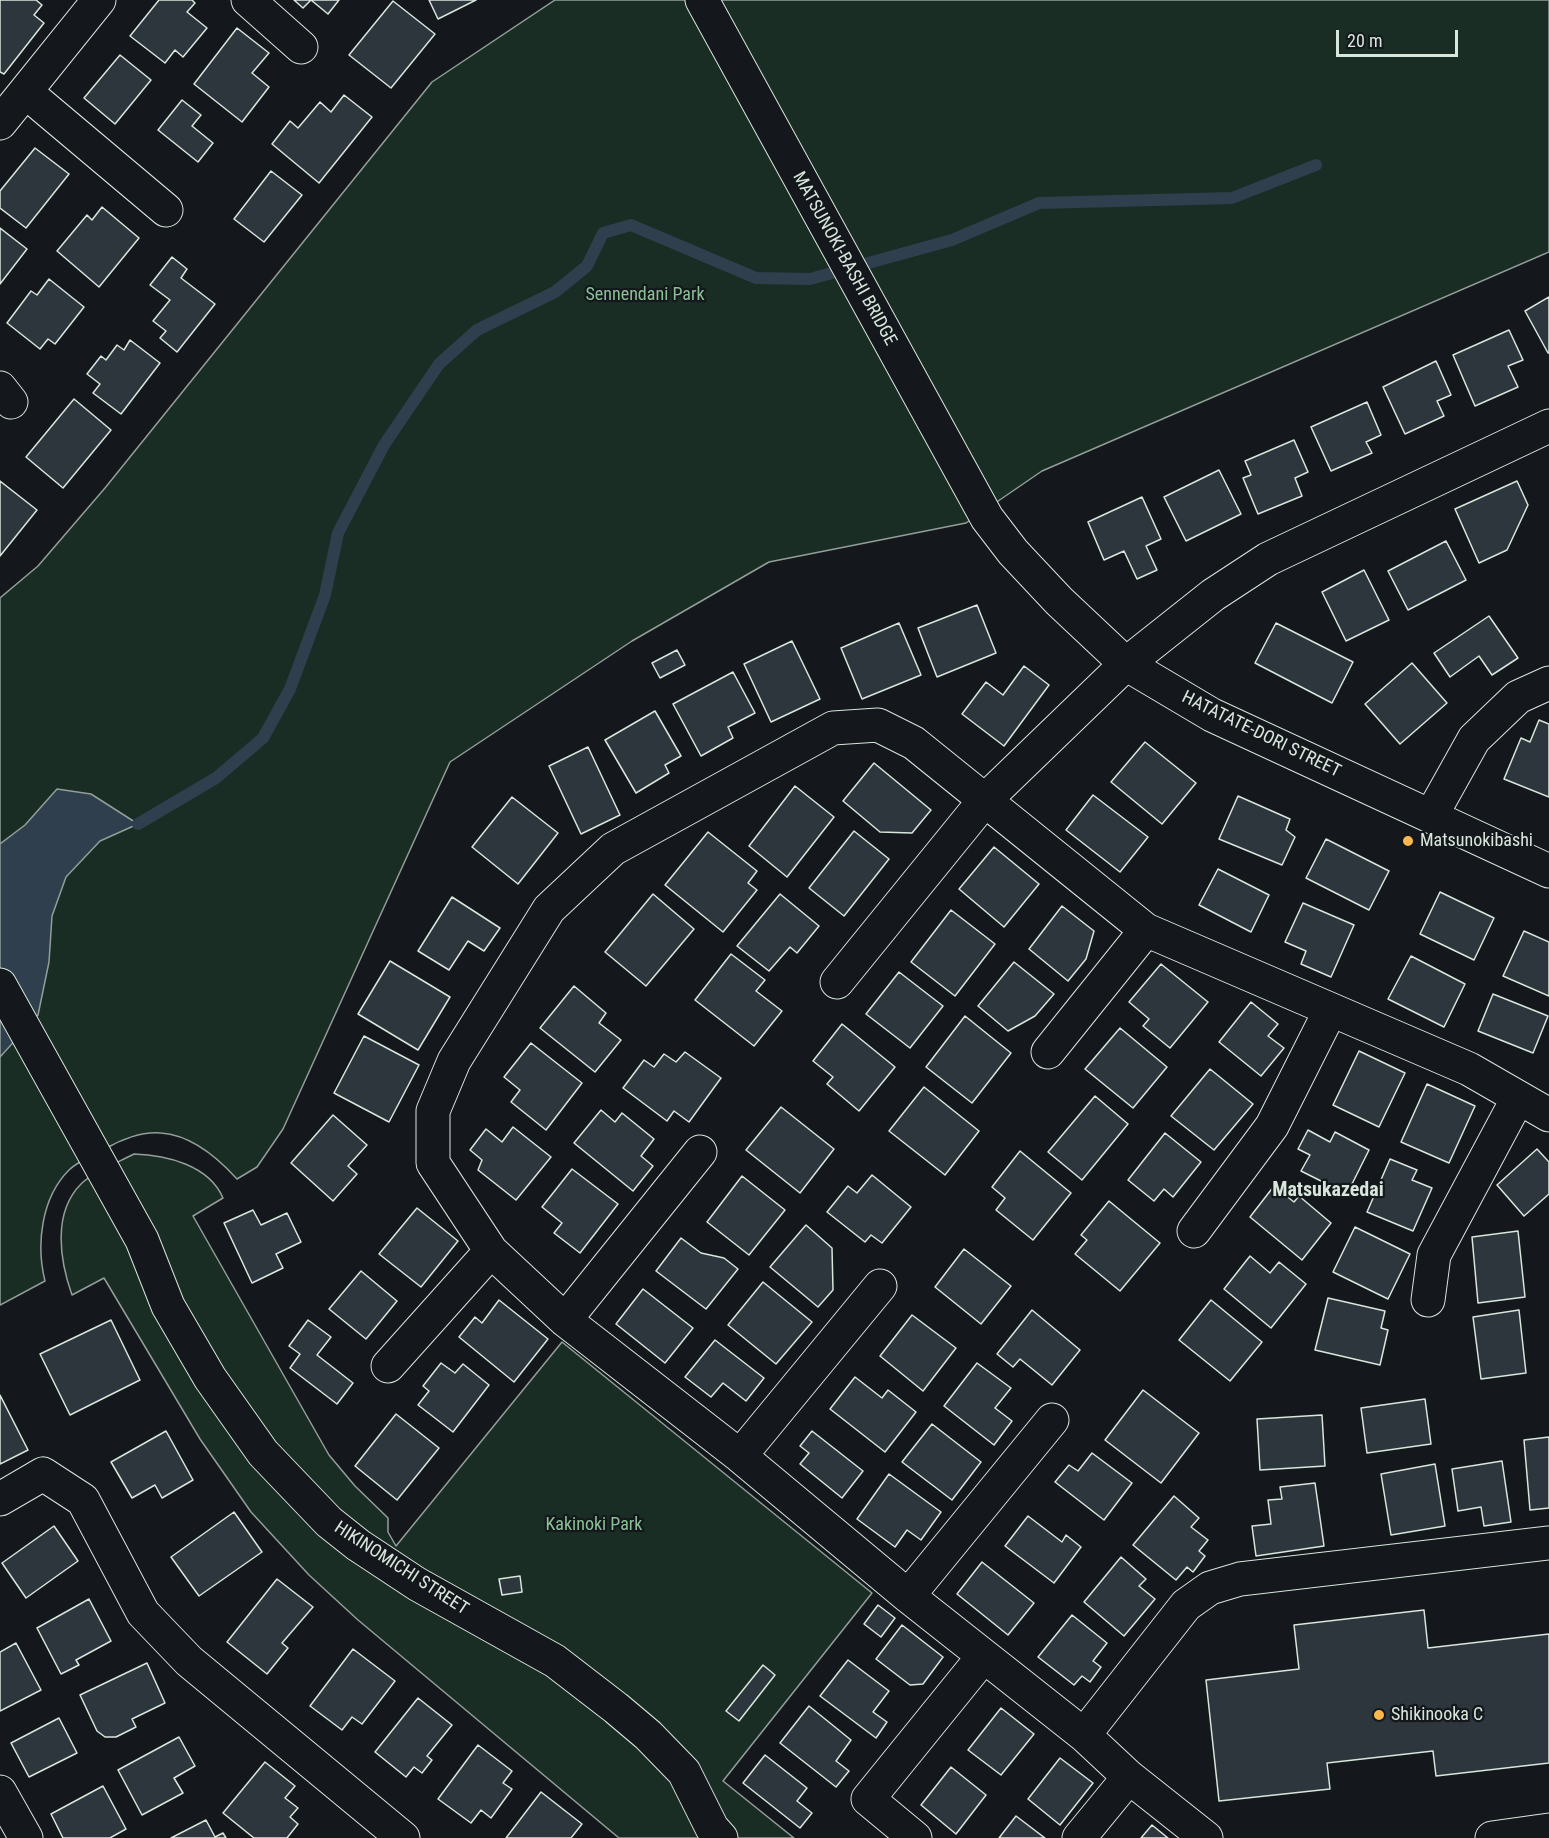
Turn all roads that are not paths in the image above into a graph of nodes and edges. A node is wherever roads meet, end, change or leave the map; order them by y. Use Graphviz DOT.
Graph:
graph roads {
  1 [pos="248,0"];
  2 [pos="702,0"];
  3 [pos="96,1"];
  4 [pos="301,47"];
  5 [pos="27,93"];
  6 [pos="0,123"];
  7 [pos="166,210"];
  8 [pos="1549,426"];
  9 [pos="987,518"];
  10 [pos="1126,664"];
  11 [pos="1549,683"];
  12 [pos="984,801"];
  13 [pos="1431,816"];
  14 [pos="1549,871"];
  15 [pos="1146,930"];
  16 [pos="837,982"];
  17 [pos="0,985"];
  18 [pos="1330,1011"];
  19 [pos="1048,1052"];
  20 [pos="1518,1098"];
  21 [pos="1549,1115"];
  22 [pos="700,1152"];
  23 [pos="1194,1231"];
  24 [pos="491,1251"];
  25 [pos="880,1286"];
  26 [pos="1428,1300"];
  27 [pos="565,1320"];
  28 [pos="388,1366"];
  29 [pos="1052,1420"];
  30 [pos="740,1455"];
  31 [pos="0,1499"];
  32 [pos="1549,1543"];
  33 [pos="908,1596"];
  34 [pos="983,1657"];
  35 [pos="1084,1735"];
  36 [pos="1129,1777"];
  37 [pos="0,1792"];
  38 [pos="1549,1830"];
  39 [pos="26,1838"];
  40 [pos="403,1838"];
  41 [pos="721,1838"];
  42 [pos="915,1838"];
  43 [pos="1079,1838"];
  44 [pos="1206,1838"];
  45 [pos="1492,1838"];
  1 -- 4 [label="street"];
  2 -- 9 [label="street, MATSUNOKI-BASHI BRIDGE"];
  3 -- 5 [label="street"];
  5 -- 6 [label="street"];
  5 -- 7 [label="street"];
  8 -- 10 [label="street"];
  9 -- 10 [label="street, HATATATE-DORI STREET"];
  10 -- 12 [label="street"];
  10 -- 13 [label="street, HATATATE-DORI STREET"];
  11 -- 13 [label="street"];
  12 -- 15 [label="street"];
  12 -- 16 [label="street"];
  12 -- 24 [label="street"];
  13 -- 14 [label="street, HATATATE-DORI STREET"];
  15 -- 18 [label="street"];
  15 -- 19 [label="street"];
  17 -- 41 [label="street, HIKINOMICHI STREET"];
  18 -- 20 [label="street"];
  18 -- 23 [label="street"];
  20 -- 21 [label="street"];
  20 -- 26 [label="street"];
  22 -- 27 [label="street"];
  24 -- 27 [label="street"];
  24 -- 28 [label="street"];
  25 -- 30 [label="street"];
  27 -- 30 [label="street"];
  29 -- 33 [label="street"];
  30 -- 33 [label="street"];
  31 -- 40 [label="street"];
  32 -- 35 [label="street"];
  33 -- 34 [label="street"];
  34 -- 35 [label="street"];
  34 -- 42 [label="street"];
  35 -- 36 [label="street"];
  36 -- 43 [label="street"];
  36 -- 44 [label="street"];
  37 -- 39 [label="street"];
  38 -- 45 [label="street"];
}
